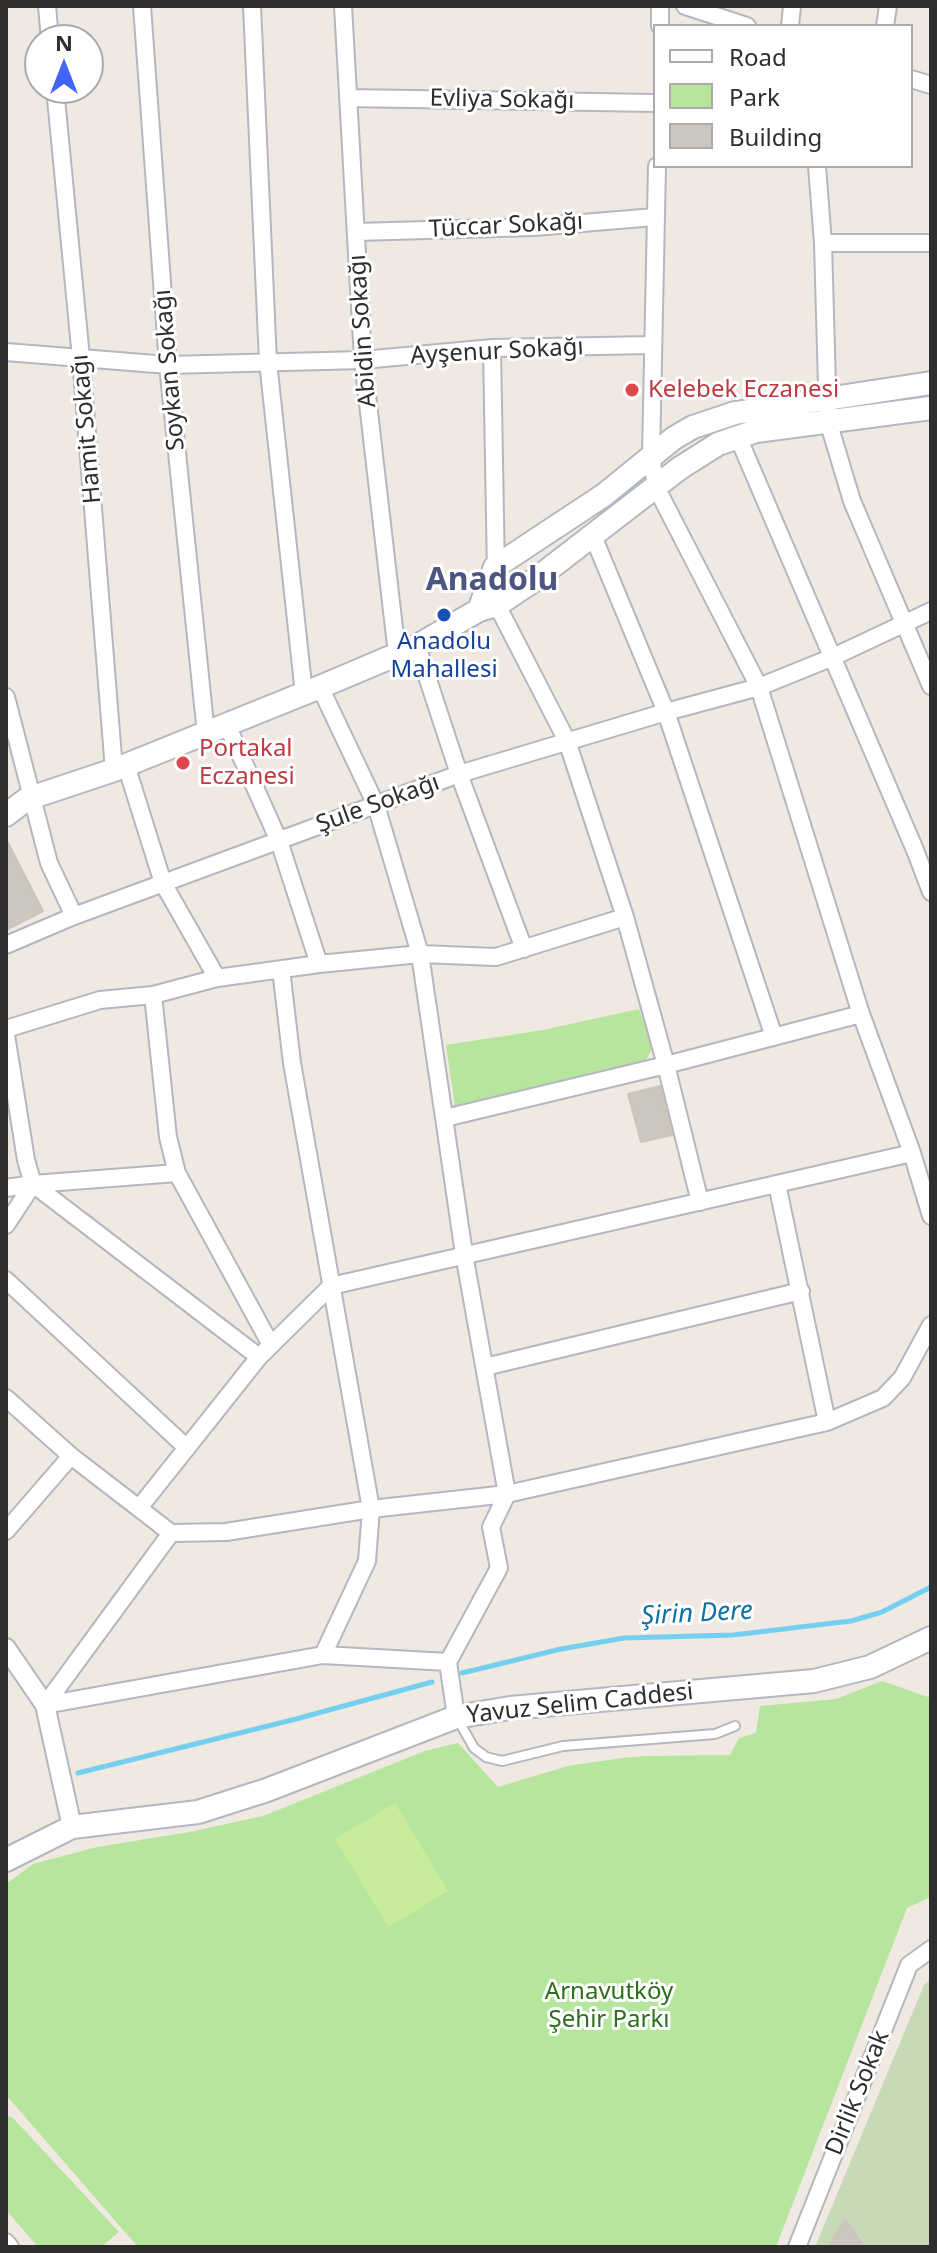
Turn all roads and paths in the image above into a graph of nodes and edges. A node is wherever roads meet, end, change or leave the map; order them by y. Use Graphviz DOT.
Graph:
graph roads {
  1 [pos="142,6"];
  2 [pos="252,6"];
  3 [pos="343,6"];
  4 [pos="685,6"];
  5 [pos="741,24"];
  6 [pos="348,98"];
  7 [pos="653,103"];
  8 [pos="57,104"];
  9 [pos="657,168"];
  10 [pos="817,168"];
  11 [pos="655,217"];
  12 [pos="356,232"];
  13 [pos="823,243"];
  14 [pos="931,243"];
  15 [pos="652,345"];
  16 [pos="492,348"];
  17 [pos="6,352"];
  18 [pos="81,358"];
  19 [pos="363,360"];
  20 [pos="268,362"];
  21 [pos="168,365"];
  22 [pos="931,383"];
  23 [pos="931,408"];
  24 [pos="826,410"];
  25 [pos="738,437"];
  26 [pos="651,456"];
  27 [pos="656,487"];
  28 [pos="593,536"];
  29 [pos="495,567"];
  30 [pos="488,607"];
  31 [pos="931,611"];
  32 [pos="906,623"];
  33 [pos="407,650"];
  34 [pos="833,657"];
  35 [pos="931,686"];
  36 [pos="759,687"];
  37 [pos="312,690"];
  38 [pos="6,697"];
  39 [pos="666,712"];
  40 [pos="227,725"];
  41 [pos="206,734"];
  42 [pos="567,741"];
  43 [pos="120,767"];
  44 [pos="459,774"];
  45 [pos="21,798"];
  46 [pos="376,805"];
  47 [pos="6,815"];
  48 [pos="279,841"];
  49 [pos="163,883"];
  50 [pos="931,892"];
  51 [pos="74,916"];
  52 [pos="625,917"];
  53 [pos="6,945"];
  54 [pos="524,949"];
  55 [pos="420,954"];
  56 [pos="319,964"];
  57 [pos="281,969"];
  58 [pos="217,978"];
  59 [pos="153,995"];
  60 [pos="861,1014"];
  61 [pos="6,1032"];
  62 [pos="774,1037"];
  63 [pos="666,1065"];
  64 [pos="445,1118"];
  65 [pos="912,1153"];
  66 [pos="177,1173"];
  67 [pos="33,1184"];
  68 [pos="777,1184"];
  69 [pos="6,1188"];
  70 [pos="700,1202"];
  71 [pos="931,1216"];
  72 [pos="6,1225"];
  73 [pos="464,1254"];
  74 [pos="6,1280"];
  75 [pos="331,1286"];
  76 [pos="801,1291"];
  77 [pos="931,1325"];
  78 [pos="265,1351"];
  79 [pos="485,1367"];
  80 [pos="6,1398"];
  81 [pos="827,1422"];
  82 [pos="187,1448"];
  83 [pos="71,1456"];
  84 [pos="507,1494"];
  85 [pos="139,1508"];
  86 [pos="371,1509"];
  87 [pos="6,1531"];
  88 [pos="171,1533"];
  89 [pos="931,1638"];
  90 [pos="6,1648"];
  91 [pos="323,1655"];
  92 [pos="448,1662"];
  93 [pos="45,1705"];
  94 [pos="456,1717"];
  95 [pos="735,1726"];
  96 [pos="72,1827"];
  97 [pos="6,1860"];
  98 [pos="931,1949"];
  99 [pos="6,2242"];
  100 [pos="10,2247"];
  101 [pos="797,2247"];
  1 -- 21 [label="street, Soykan Sokağı"];
  2 -- 20 [label="street"];
  3 -- 6 [label="street, Abidin Sokağı"];
  4 -- 5 [label="street"];
  6 -- 7 [label="street, Evliya Sokağı"];
  6 -- 12 [label="street, Abidin Sokağı"];
  8 -- 18 [label="street, Hamit Sokağı"];
  9 -- 11 [label="street"];
  10 -- 13 [label="street"];
  11 -- 12 [label="street, Tüccar Sokağı"];
  11 -- 15 [label="street"];
  12 -- 19 [label="street, Abidin Sokağı"];
  13 -- 14 [label="street"];
  13 -- 24 [label="street"];
  15 -- 16 [label="street, Ayşenur Sokağı"];
  15 -- 26 [label="street"];
  16 -- 19 [label="street, Ayşenur Sokağı"];
  16 -- 29 [label="street"];
  17 -- 18 [label="street, Ayşenur Sokağı"];
  18 -- 21 [label="street, Ayşenur Sokağı"];
  18 -- 43 [label="street, Hamit Sokağı"];
  19 -- 20 [label="street, Ayşenur Sokağı"];
  19 -- 33 [label="street, Abidin Sokağı"];
  20 -- 21 [label="street, Ayşenur Sokağı"];
  20 -- 37 [label="street"];
  21 -- 41 [label="street, Soykan Sokağı"];
  22 -- 24 [label="main road"];
  23 -- 24 [label="main road"];
  24 -- 25 [label="main road"];
  24 -- 26 [label="main road"];
  24 -- 32 [label="street"];
  25 -- 27 [label="main road"];
  25 -- 34 [label="street"];
  26 -- 27 [label="street"];
  26 -- 29 [label="main road"];
  27 -- 28 [label="main road"];
  27 -- 36 [label="street"];
  28 -- 30 [label="main road"];
  28 -- 39 [label="street"];
  29 -- 30 [label="main road"];
  30 -- 33 [label="main road"];
  30 -- 42 [label="street"];
  31 -- 32 [label="street, Şule Sokağı"];
  32 -- 34 [label="street, Şule Sokağı"];
  32 -- 35 [label="street"];
  33 -- 37 [label="main road"];
  33 -- 44 [label="street, Abidin Sokağı"];
  34 -- 36 [label="street, Şule Sokağı"];
  34 -- 50 [label="street"];
  36 -- 39 [label="street, Şule Sokağı"];
  36 -- 60 [label="street"];
  37 -- 40 [label="main road"];
  37 -- 46 [label="street"];
  38 -- 45 [label="street"];
  39 -- 42 [label="street, Şule Sokağı"];
  39 -- 62 [label="street"];
  40 -- 41 [label="main road"];
  40 -- 48 [label="street"];
  41 -- 43 [label="main road"];
  42 -- 44 [label="street, Şule Sokağı"];
  42 -- 52 [label="street"];
  43 -- 45 [label="main road"];
  43 -- 49 [label="street, Hamit Sokağı"];
  44 -- 46 [label="street, Şule Sokağı"];
  44 -- 54 [label="street, Abidin Sokağı"];
  45 -- 47 [label="main road"];
  45 -- 51 [label="street"];
  46 -- 48 [label="street, Şule Sokağı"];
  46 -- 55 [label="street"];
  48 -- 49 [label="street, Şule Sokağı"];
  48 -- 56 [label="street"];
  49 -- 51 [label="street, Şule Sokağı"];
  49 -- 58 [label="street, Hamit Sokağı"];
  51 -- 53 [label="street, Şule Sokağı"];
  52 -- 54 [label="street"];
  52 -- 63 [label="street"];
  54 -- 55 [label="street"];
  55 -- 56 [label="street"];
  55 -- 64 [label="street"];
  56 -- 57 [label="street"];
  57 -- 58 [label="street"];
  57 -- 75 [label="street"];
  58 -- 59 [label="street"];
  59 -- 61 [label="street"];
  59 -- 66 [label="street"];
  60 -- 62 [label="street"];
  60 -- 65 [label="street"];
  61 -- 67 [label="street"];
  62 -- 63 [label="street"];
  63 -- 64 [label="street"];
  63 -- 70 [label="street"];
  64 -- 73 [label="street"];
  65 -- 68 [label="street"];
  65 -- 71 [label="street"];
  66 -- 67 [label="street"];
  66 -- 78 [label="street"];
  67 -- 69 [label="street"];
  67 -- 72 [label="street"];
  67 -- 78 [label="street"];
  68 -- 70 [label="street"];
  68 -- 76 [label="street"];
  70 -- 73 [label="street"];
  73 -- 75 [label="street"];
  73 -- 79 [label="street"];
  74 -- 82 [label="street"];
  75 -- 78 [label="street"];
  75 -- 86 [label="street"];
  76 -- 79 [label="street"];
  76 -- 81 [label="street"];
  77 -- 81 [label="street"];
  78 -- 82 [label="street"];
  79 -- 84 [label="street"];
  80 -- 83 [label="street"];
  81 -- 84 [label="street"];
  82 -- 85 [label="street"];
  83 -- 85 [label="street"];
  83 -- 87 [label="street"];
  84 -- 86 [label="street"];
  84 -- 92 [label="street"];
  85 -- 88 [label="street"];
  86 -- 88 [label="street"];
  86 -- 91 [label="street"];
  88 -- 93 [label="street"];
  89 -- 94 [label="main road, Yavuz Selim Caddesi"];
  90 -- 93 [label="street"];
  91 -- 92 [label="street"];
  91 -- 93 [label="street"];
  92 -- 94 [label="street"];
  93 -- 96 [label="street"];
  94 -- 95 [label="lane"];
  94 -- 96 [label="main road, Yavuz Selim Caddesi"];
  96 -- 97 [label="main road, Yavuz Selim Caddesi"];
  98 -- 101 [label="street, Dirlik Sokak"];
  99 -- 100 [label="street"];
}
